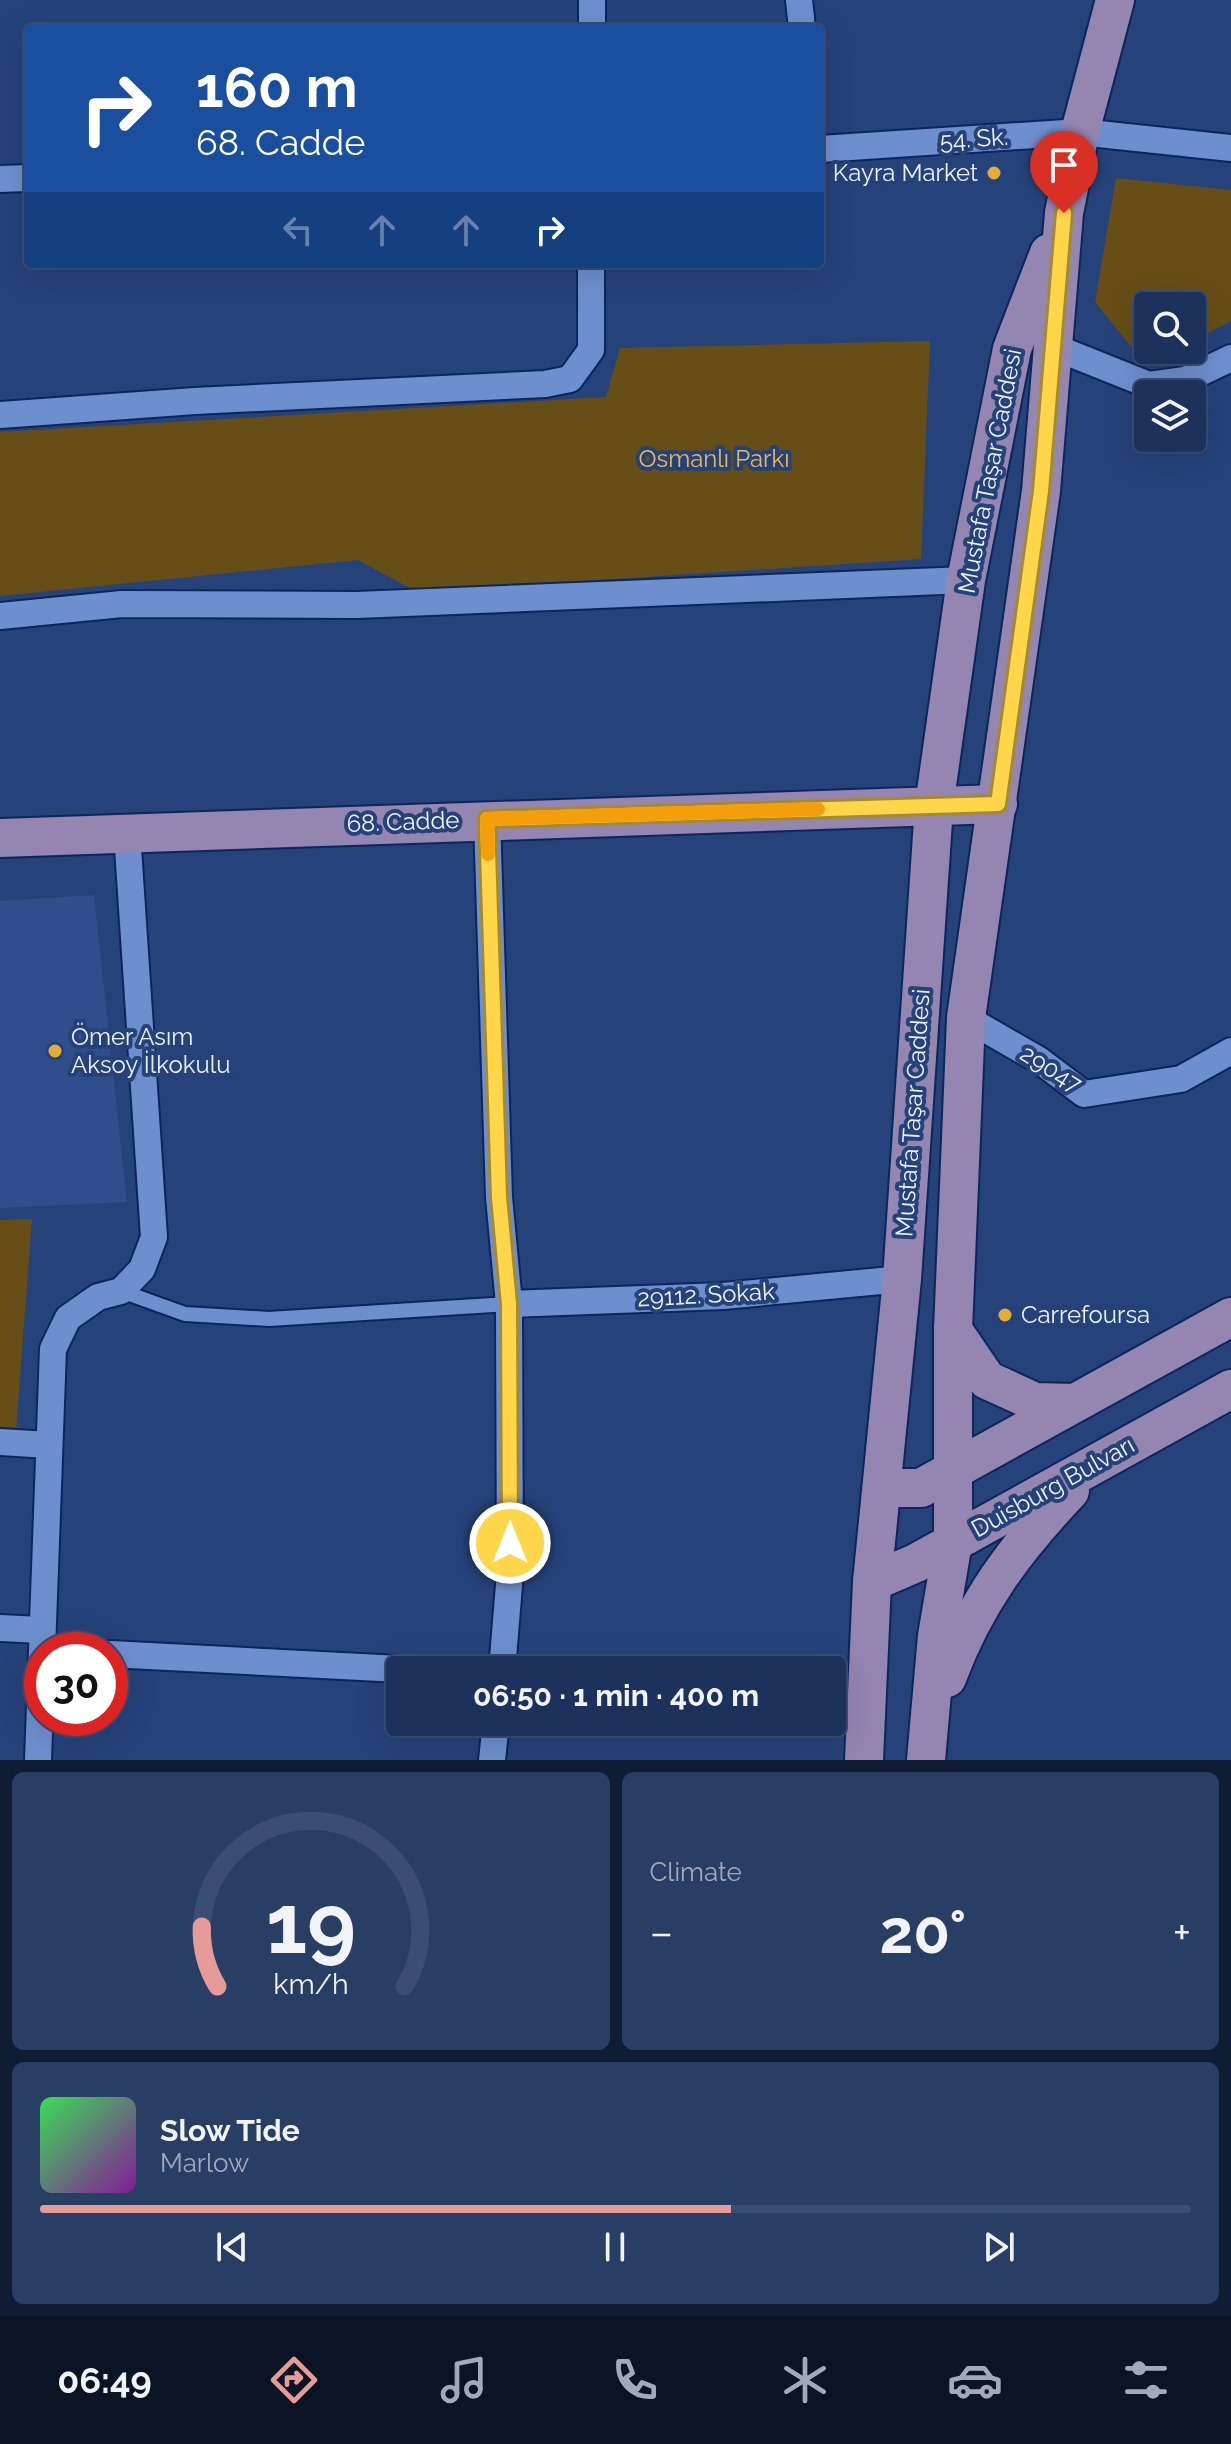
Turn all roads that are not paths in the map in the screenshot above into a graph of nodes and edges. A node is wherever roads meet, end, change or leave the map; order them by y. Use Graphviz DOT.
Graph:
graph roads {
  1 [pos="592,0"];
  2 [pos="799,0"];
  3 [pos="1115,0"];
  4 [pos="592,24"];
  5 [pos="802,24"];
  6 [pos="1080,132"];
  7 [pos="1231,148"];
  8 [pos="824,149"];
  9 [pos="24,178"];
  10 [pos="0,179"];
  11 [pos="1064,213"];
  12 [pos="591,268"];
  13 [pos="1054,347"];
  14 [pos="1231,358"];
  15 [pos="0,415"];
  16 [pos="966,580"];
  17 [pos="0,616"];
  18 [pos="998,804"];
  19 [pos="934,806"];
  20 [pos="487,819"];
  21 [pos="127,833"];
  22 [pos="0,838"];
  23 [pos="966,1018"];
  24 [pos="1231,1051"];
  25 [pos="902,1279"];
  26 [pos="121,1291"];
  27 [pos="509,1304"];
  28 [pos="1231,1317"];
  29 [pos="953,1330"];
  30 [pos="1231,1389"];
  31 [pos="1074,1403"];
  32 [pos="0,1442"];
  33 [pos="49,1445"];
  34 [pos="1097,1463"];
  35 [pos="953,1470"];
  36 [pos="884,1488"];
  37 [pos="953,1542"];
  38 [pos="872,1582"];
  39 [pos="0,1628"];
  40 [pos="41,1632"];
  41 [pos="24,1637"];
  42 [pos="128,1655"];
  43 [pos="503,1656"];
  44 [pos="386,1668"];
  45 [pos="39,1736"];
  46 [pos="495,1736"];
  47 [pos="927,1742"];
  48 [pos="38,1760"];
  49 [pos="492,1760"];
  50 [pos="864,1760"];
  1 -- 4 [label="street"];
  2 -- 5 [label="street"];
  3 -- 6 [label="street"];
  6 -- 7 [label="street, 54. Sk."];
  6 -- 8 [label="street, 54. Sk."];
  6 -- 11 [label="street"];
  9 -- 10 [label="street"];
  11 -- 13 [label="street, Mustafa Taşar Caddesi"];
  11 -- 16 [label="street, Mustafa Taşar Caddesi"];
  12 -- 15 [label="street"];
  13 -- 14 [label="street"];
  13 -- 18 [label="street, Mustafa Taşar Caddesi"];
  16 -- 17 [label="street"];
  16 -- 19 [label="street, Mustafa Taşar Caddesi"];
  18 -- 19 [label="street, 68. Cadde"];
  18 -- 23 [label="street, Mustafa Taşar Caddesi"];
  19 -- 20 [label="street, 68. Cadde"];
  19 -- 25 [label="street, Mustafa Taşar Caddesi"];
  20 -- 21 [label="street, 68. Cadde"];
  20 -- 27 [label="street"];
  21 -- 22 [label="street, 68. Cadde"];
  21 -- 26 [label="street"];
  23 -- 24 [label="street, 29047"];
  23 -- 29 [label="street, Mustafa Taşar Caddesi"];
  25 -- 27 [label="street, 29112. Sokak"];
  25 -- 36 [label="street, Mustafa Taşar Caddesi"];
  26 -- 27 [label="lane"];
  26 -- 33 [label="street"];
  27 -- 43 [label="street"];
  28 -- 31 [label="street"];
  29 -- 31 [label="street"];
  29 -- 35 [label="street, Mustafa Taşar Caddesi"];
  30 -- 34 [label="street, Duisburg Bulvarı"];
  31 -- 35 [label="street"];
  32 -- 33 [label="street"];
  33 -- 40 [label="street"];
  34 -- 37 [label="street, Duisburg Bulvarı"];
  34 -- 47 [label="street"];
  35 -- 36 [label="street"];
  35 -- 37 [label="street, Mustafa Taşar Caddesi"];
  36 -- 38 [label="street, Mustafa Taşar Caddesi"];
  37 -- 38 [label="street, Duisburg Bulvarı"];
  37 -- 47 [label="street, Mustafa Taşar Caddesi"];
  38 -- 50 [label="street, Mustafa Taşar Caddesi"];
  39 -- 41 [label="street"];
  42 -- 44 [label="street"];
  45 -- 48 [label="street"];
  46 -- 49 [label="street"];
}
